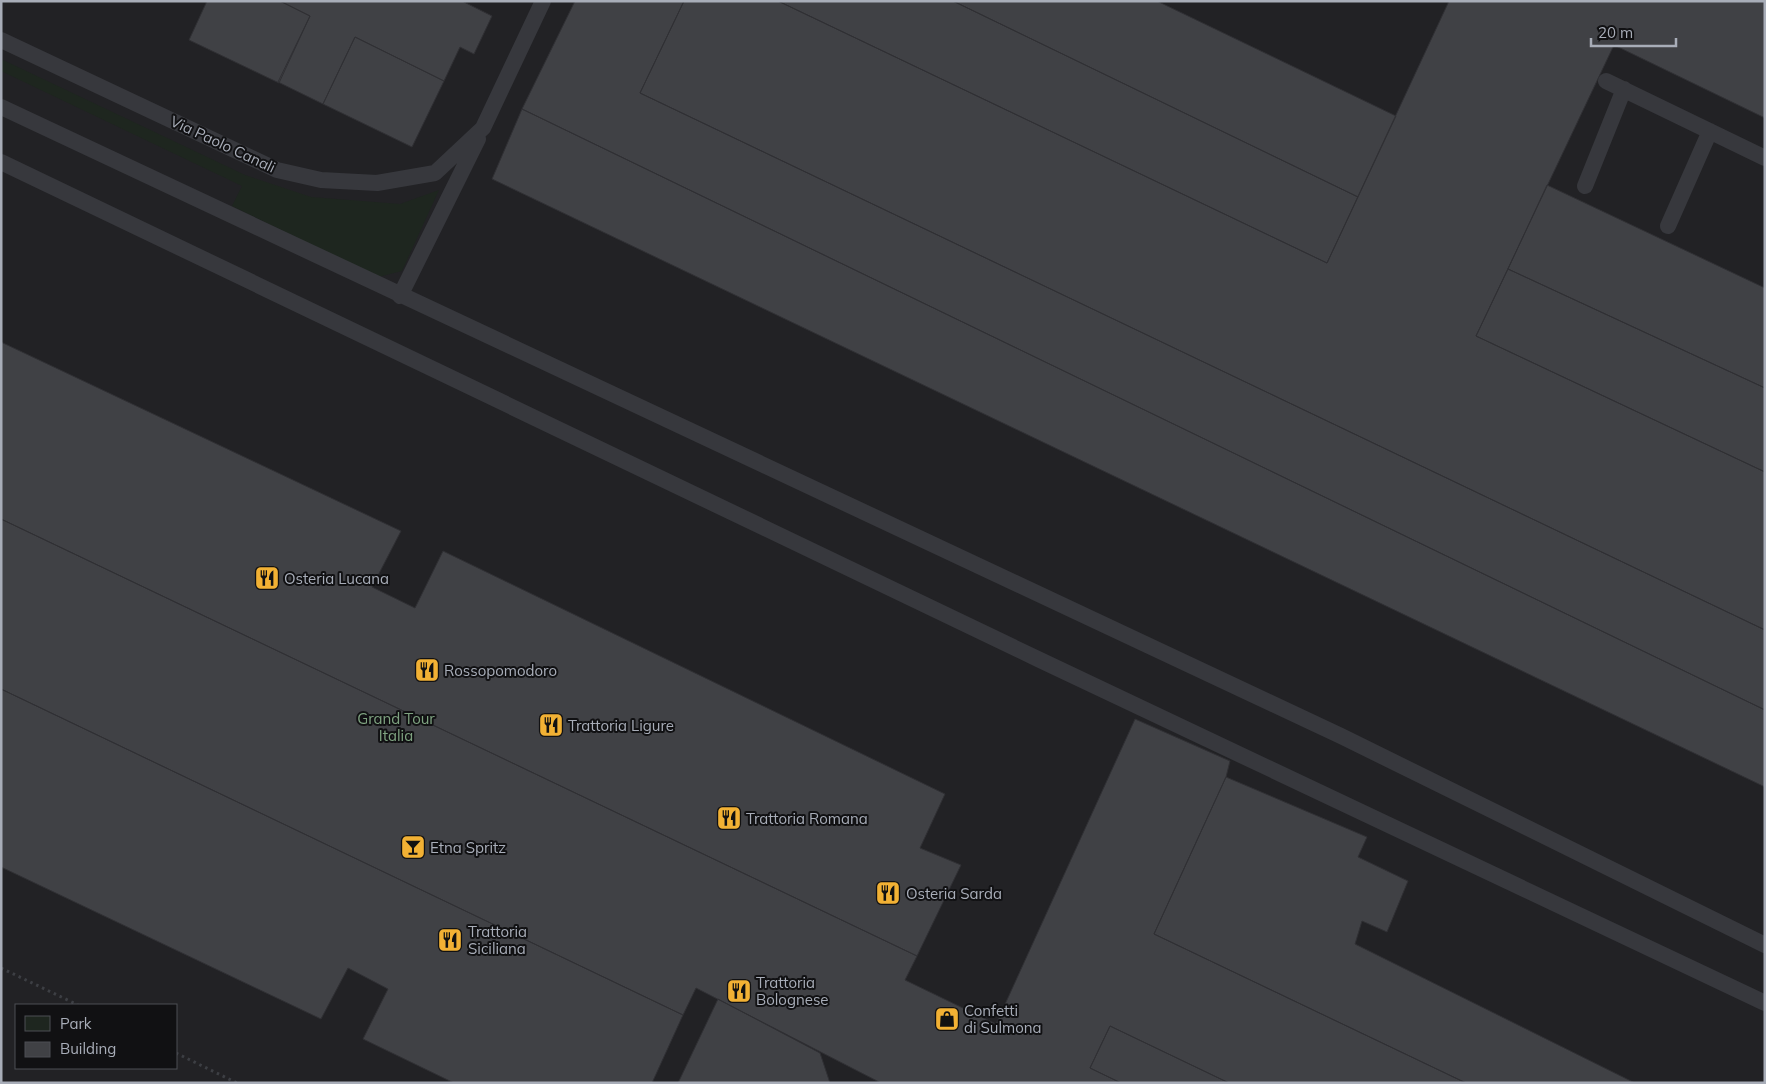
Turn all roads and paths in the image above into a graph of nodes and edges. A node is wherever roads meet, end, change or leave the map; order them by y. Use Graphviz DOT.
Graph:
graph roads {
  1 [pos="543,1"];
  2 [pos="1,40"];
  3 [pos="1606,80"];
  4 [pos="1624,90"];
  5 [pos="1,107"];
  6 [pos="483,128"];
  7 [pos="1710,131"];
  8 [pos="1765,158"];
  9 [pos="1,162"];
  10 [pos="1585,186"];
  11 [pos="1668,226"];
  12 [pos="400,296"];
  13 [pos="1765,945"];
  14 [pos="1,968"];
  15 [pos="1765,1003"];
  16 [pos="76,1004"];
  17 [pos="178,1054"];
  18 [pos="237,1083"];
  1 -- 6 [label="lane, Via Paolo Canali"];
  2 -- 6 [label="lane, Via Paolo Canali"];
  3 -- 4 [label="lane"];
  4 -- 7 [label="lane"];
  4 -- 10 [label="lane"];
  5 -- 12 [label="lane"];
  6 -- 12 [label="lane"];
  7 -- 8 [label="lane"];
  7 -- 11 [label="lane"];
  9 -- 15 [label="lane"];
  12 -- 13 [label="lane"];
  14 -- 16 [label="path"];
  17 -- 18 [label="path"];
}
